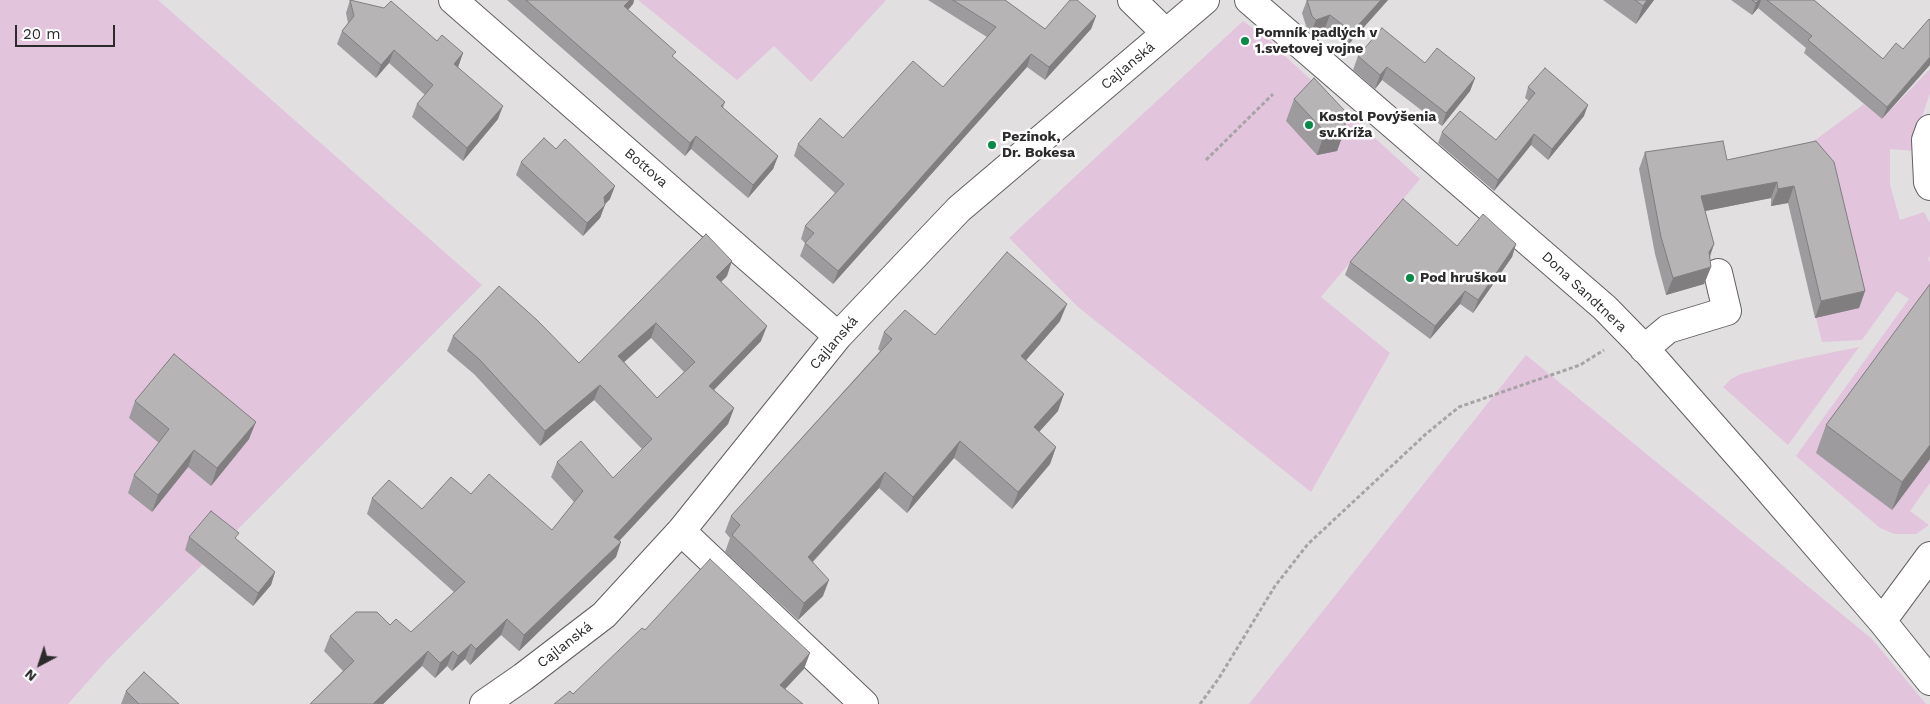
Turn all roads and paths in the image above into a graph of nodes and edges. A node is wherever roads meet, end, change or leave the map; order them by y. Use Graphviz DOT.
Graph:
graph roads {
  1 [pos="453,0"];
  2 [pos="1132,0"];
  3 [pos="1205,0"];
  4 [pos="1249,0"];
  5 [pos="1166,33"];
  6 [pos="1273,94"];
  7 [pos="1930,129"];
  8 [pos="1206,160"];
  9 [pos="1930,186"];
  10 [pos="1718,273"];
  11 [pos="838,336"];
  12 [pos="1640,344"];
  13 [pos="682,530"];
  14 [pos="1930,556"];
  15 [pos="1882,621"];
  16 [pos="1930,681"];
  17 [pos="484,704"];
  18 [pos="864,704"];
  19 [pos="1200,704"];
  1 -- 11 [label="street, Bottova"];
  2 -- 5 [label="street"];
  3 -- 5 [label="street, Cajlanská"];
  4 -- 12 [label="street, Dona Sandtnera"];
  5 -- 11 [label="street, Cajlanská"];
  6 -- 8 [label="path"];
  7 -- 9 [label="street"];
  10 -- 12 [label="street"];
  11 -- 13 [label="street, Cajlanská"];
  12 -- 15 [label="street, Dona Sandtnera"];
  12 -- 19 [label="path"];
  13 -- 17 [label="street, Cajlanská"];
  13 -- 18 [label="street"];
  14 -- 15 [label="street"];
  15 -- 16 [label="street, Dona Sandtnera"];
}
